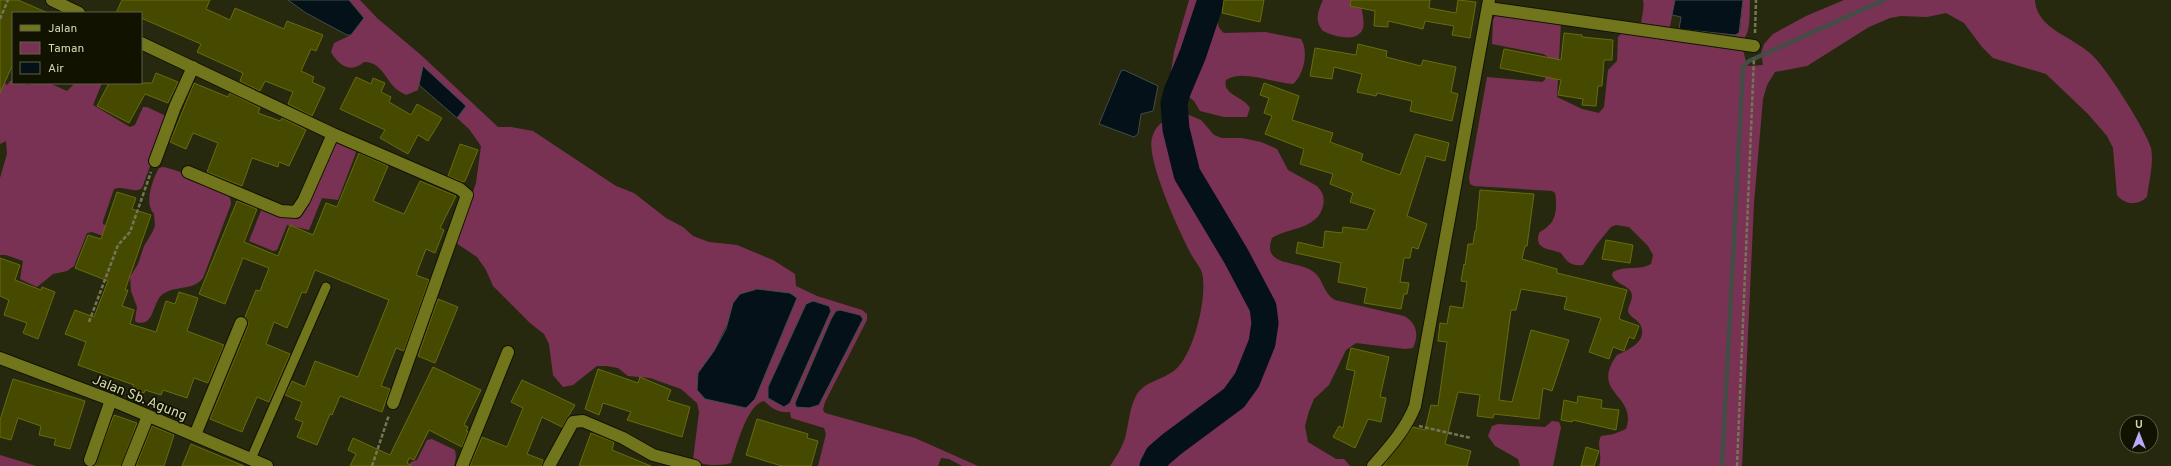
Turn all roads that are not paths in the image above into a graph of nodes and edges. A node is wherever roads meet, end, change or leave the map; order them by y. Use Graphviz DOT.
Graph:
graph roads {
  1 [pos="52,0"];
  2 [pos="1489,4"];
  3 [pos="77,12"];
  4 [pos="142,44"];
  5 [pos="1754,49"];
  6 [pos="192,67"];
  7 [pos="332,134"];
  8 [pos="155,161"];
  9 [pos="188,172"];
  10 [pos="326,288"];
  11 [pos="240,323"];
  12 [pos="508,352"];
  13 [pos="0,358"];
  14 [pos="111,400"];
  15 [pos="393,403"];
  16 [pos="148,416"];
  17 [pos="195,435"];
  18 [pos="250,459"];
  19 [pos="90,460"];
  20 [pos="672,463"];
  21 [pos="128,466"];
  22 [pos="267,466"];
  23 [pos="462,466"];
  24 [pos="549,466"];
  25 [pos="695,466"];
  26 [pos="1373,466"];
  1 -- 3 [label="street"];
  2 -- 5 [label="street"];
  2 -- 26 [label="street"];
  4 -- 6 [label="street"];
  6 -- 7 [label="street"];
  6 -- 8 [label="street"];
  7 -- 9 [label="street"];
  7 -- 15 [label="street"];
  10 -- 18 [label="lane"];
  11 -- 17 [label="street"];
  12 -- 23 [label="street"];
  13 -- 14 [label="street, Jalan Sb. Agung"];
  14 -- 16 [label="street, Jalan Sb. Agung"];
  14 -- 19 [label="street"];
  16 -- 17 [label="street, Jalan Sb. Agung"];
  16 -- 21 [label="street"];
  17 -- 18 [label="street, Jalan Sb. Agung"];
  18 -- 22 [label="street, Jalan Sb. Agung"];
  20 -- 24 [label="street"];
  20 -- 25 [label="street"];
}
